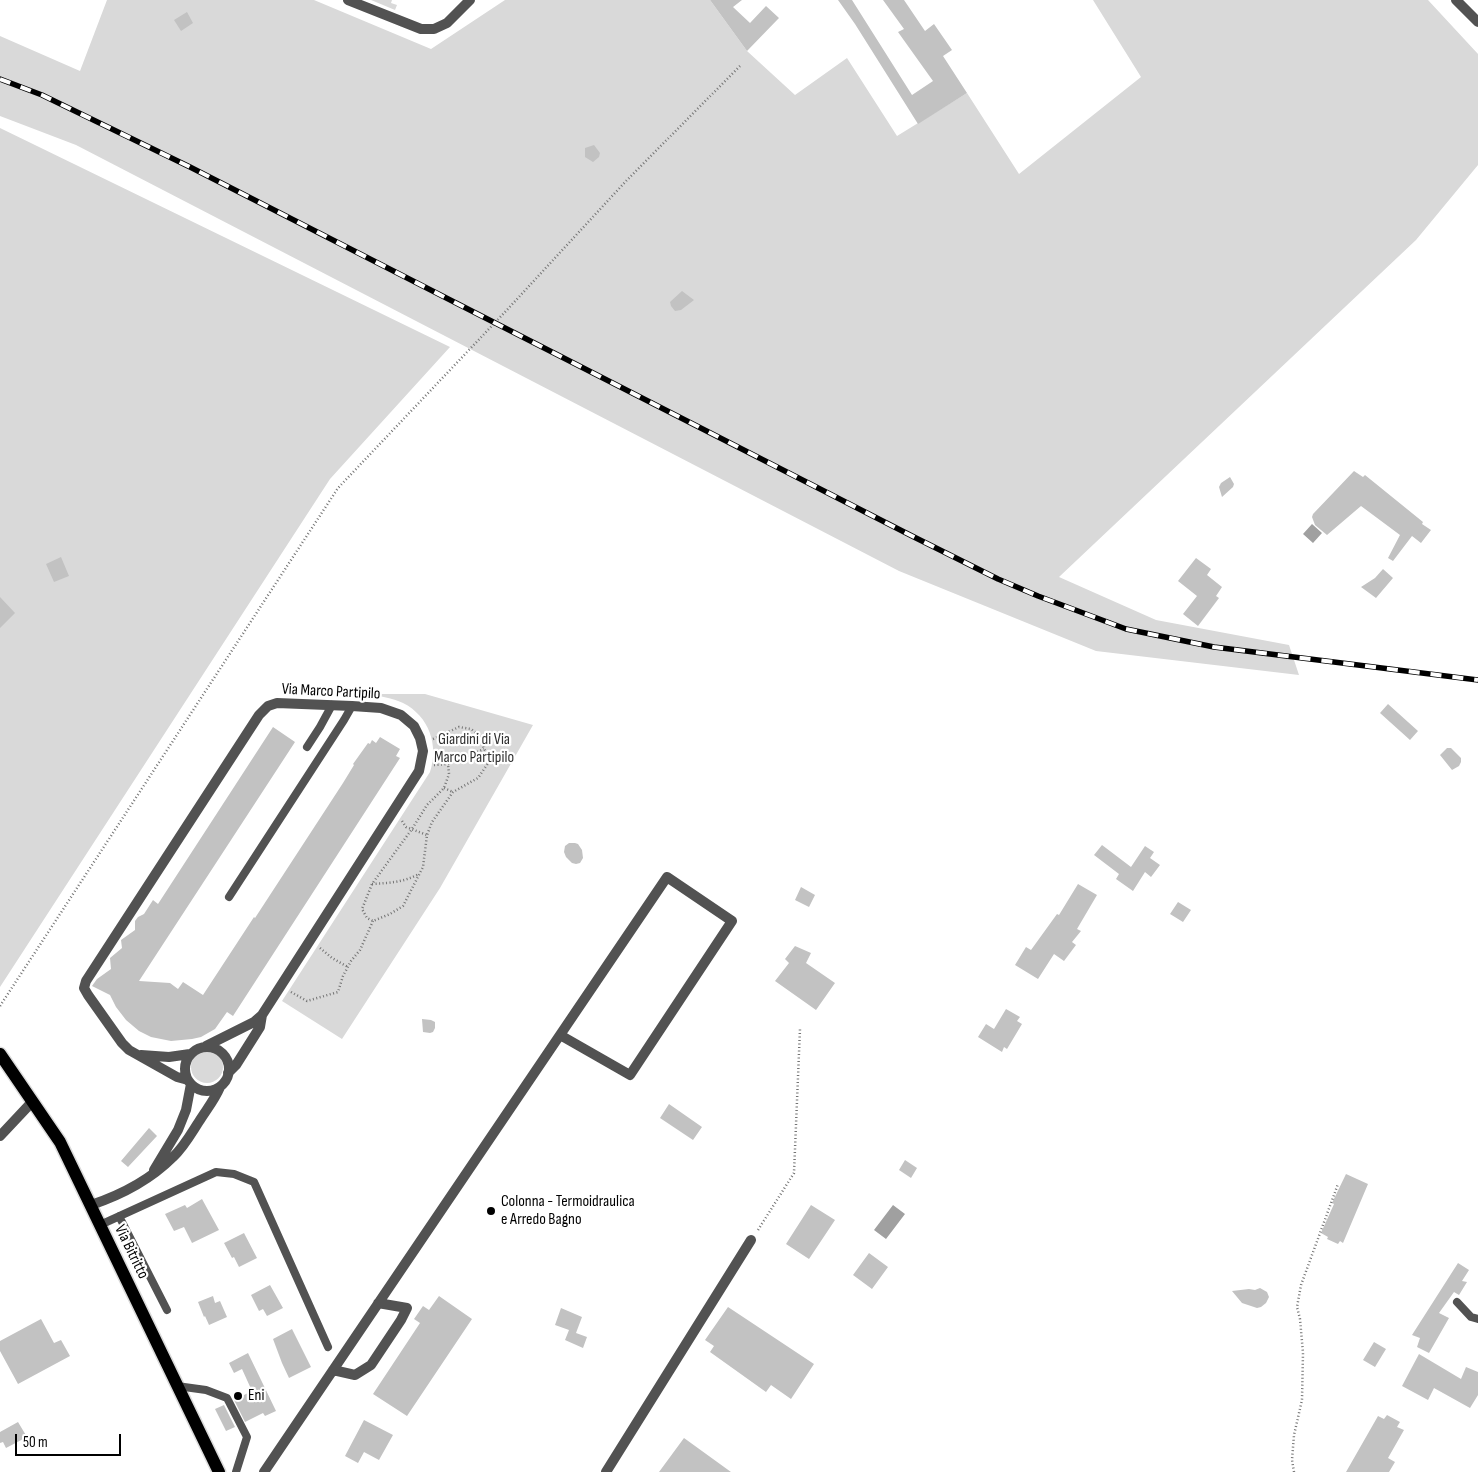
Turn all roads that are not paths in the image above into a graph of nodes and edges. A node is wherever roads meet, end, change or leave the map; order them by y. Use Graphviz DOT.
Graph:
graph roads {
  1 [pos="348,0"];
  2 [pos="468,0"];
  3 [pos="1456,0"];
  4 [pos="1478,22"];
  5 [pos="332,705"];
  6 [pos="352,706"];
  7 [pos="307,747"];
  8 [pos="229,897"];
  9 [pos="262,1015"];
  10 [pos="560,1034"];
  11 [pos="206,1046"];
  12 [pos="0,1054"];
  13 [pos="190,1054"];
  14 [pos="138,1055"];
  15 [pos="228,1073"];
  16 [pos="190,1082"];
  17 [pos="220,1087"];
  18 [pos="32,1102"];
  19 [pos="0,1136"];
  20 [pos="151,1175"];
  21 [pos="91,1205"];
  22 [pos="119,1216"];
  23 [pos="100,1225"];
  24 [pos="751,1240"];
  25 [pos="1457,1302"];
  26 [pos="378,1303"];
  27 [pos="167,1310"];
  28 [pos="1478,1320"];
  29 [pos="328,1347"];
  30 [pos="333,1370"];
  31 [pos="177,1386"];
  32 [pos="219,1472"];
  33 [pos="236,1472"];
  34 [pos="264,1472"];
  35 [pos="606,1472"];
  1 -- 2 [label="street"];
  3 -- 4 [label="street"];
  5 -- 6 [label="street, Via Marco Partipilo"];
  5 -- 7 [label="lane"];
  5 -- 14 [label="street, Via Marco Partipilo"];
  6 -- 8 [label="lane"];
  6 -- 9 [label="street, Via Marco Partipilo"];
  9 -- 11 [label="street, Via Marco Partipilo"];
  9 -- 15 [label="street, Via Marco Partipilo"];
  10 -- 10 [label="street"];
  10 -- 26 [label="street"];
  11 -- 13 [label="street"];
  11 -- 15 [label="street"];
  12 -- 18 [label="main road, Via Bitritto"];
  13 -- 14 [label="street"];
  13 -- 16 [label="street"];
  14 -- 16 [label="street, Via Marco Partipilo"];
  15 -- 17 [label="street"];
  16 -- 17 [label="street"];
  16 -- 20 [label="street"];
  17 -- 20 [label="street"];
  18 -- 19 [label="street"];
  18 -- 21 [label="main road, Via Bitritto"];
  20 -- 21 [label="street"];
  21 -- 23 [label="main road, Via Bitritto"];
  22 -- 23 [label="lane"];
  22 -- 27 [label="lane"];
  22 -- 29 [label="lane"];
  23 -- 31 [label="main road, Via Bitritto"];
  24 -- 35 [label="street"];
  25 -- 28 [label="lane"];
  26 -- 30 [label="street"];
  26 -- 30 [label="street"];
  30 -- 34 [label="street"];
  31 -- 32 [label="main road, Via Bitritto"];
  31 -- 33 [label="lane"];
}
